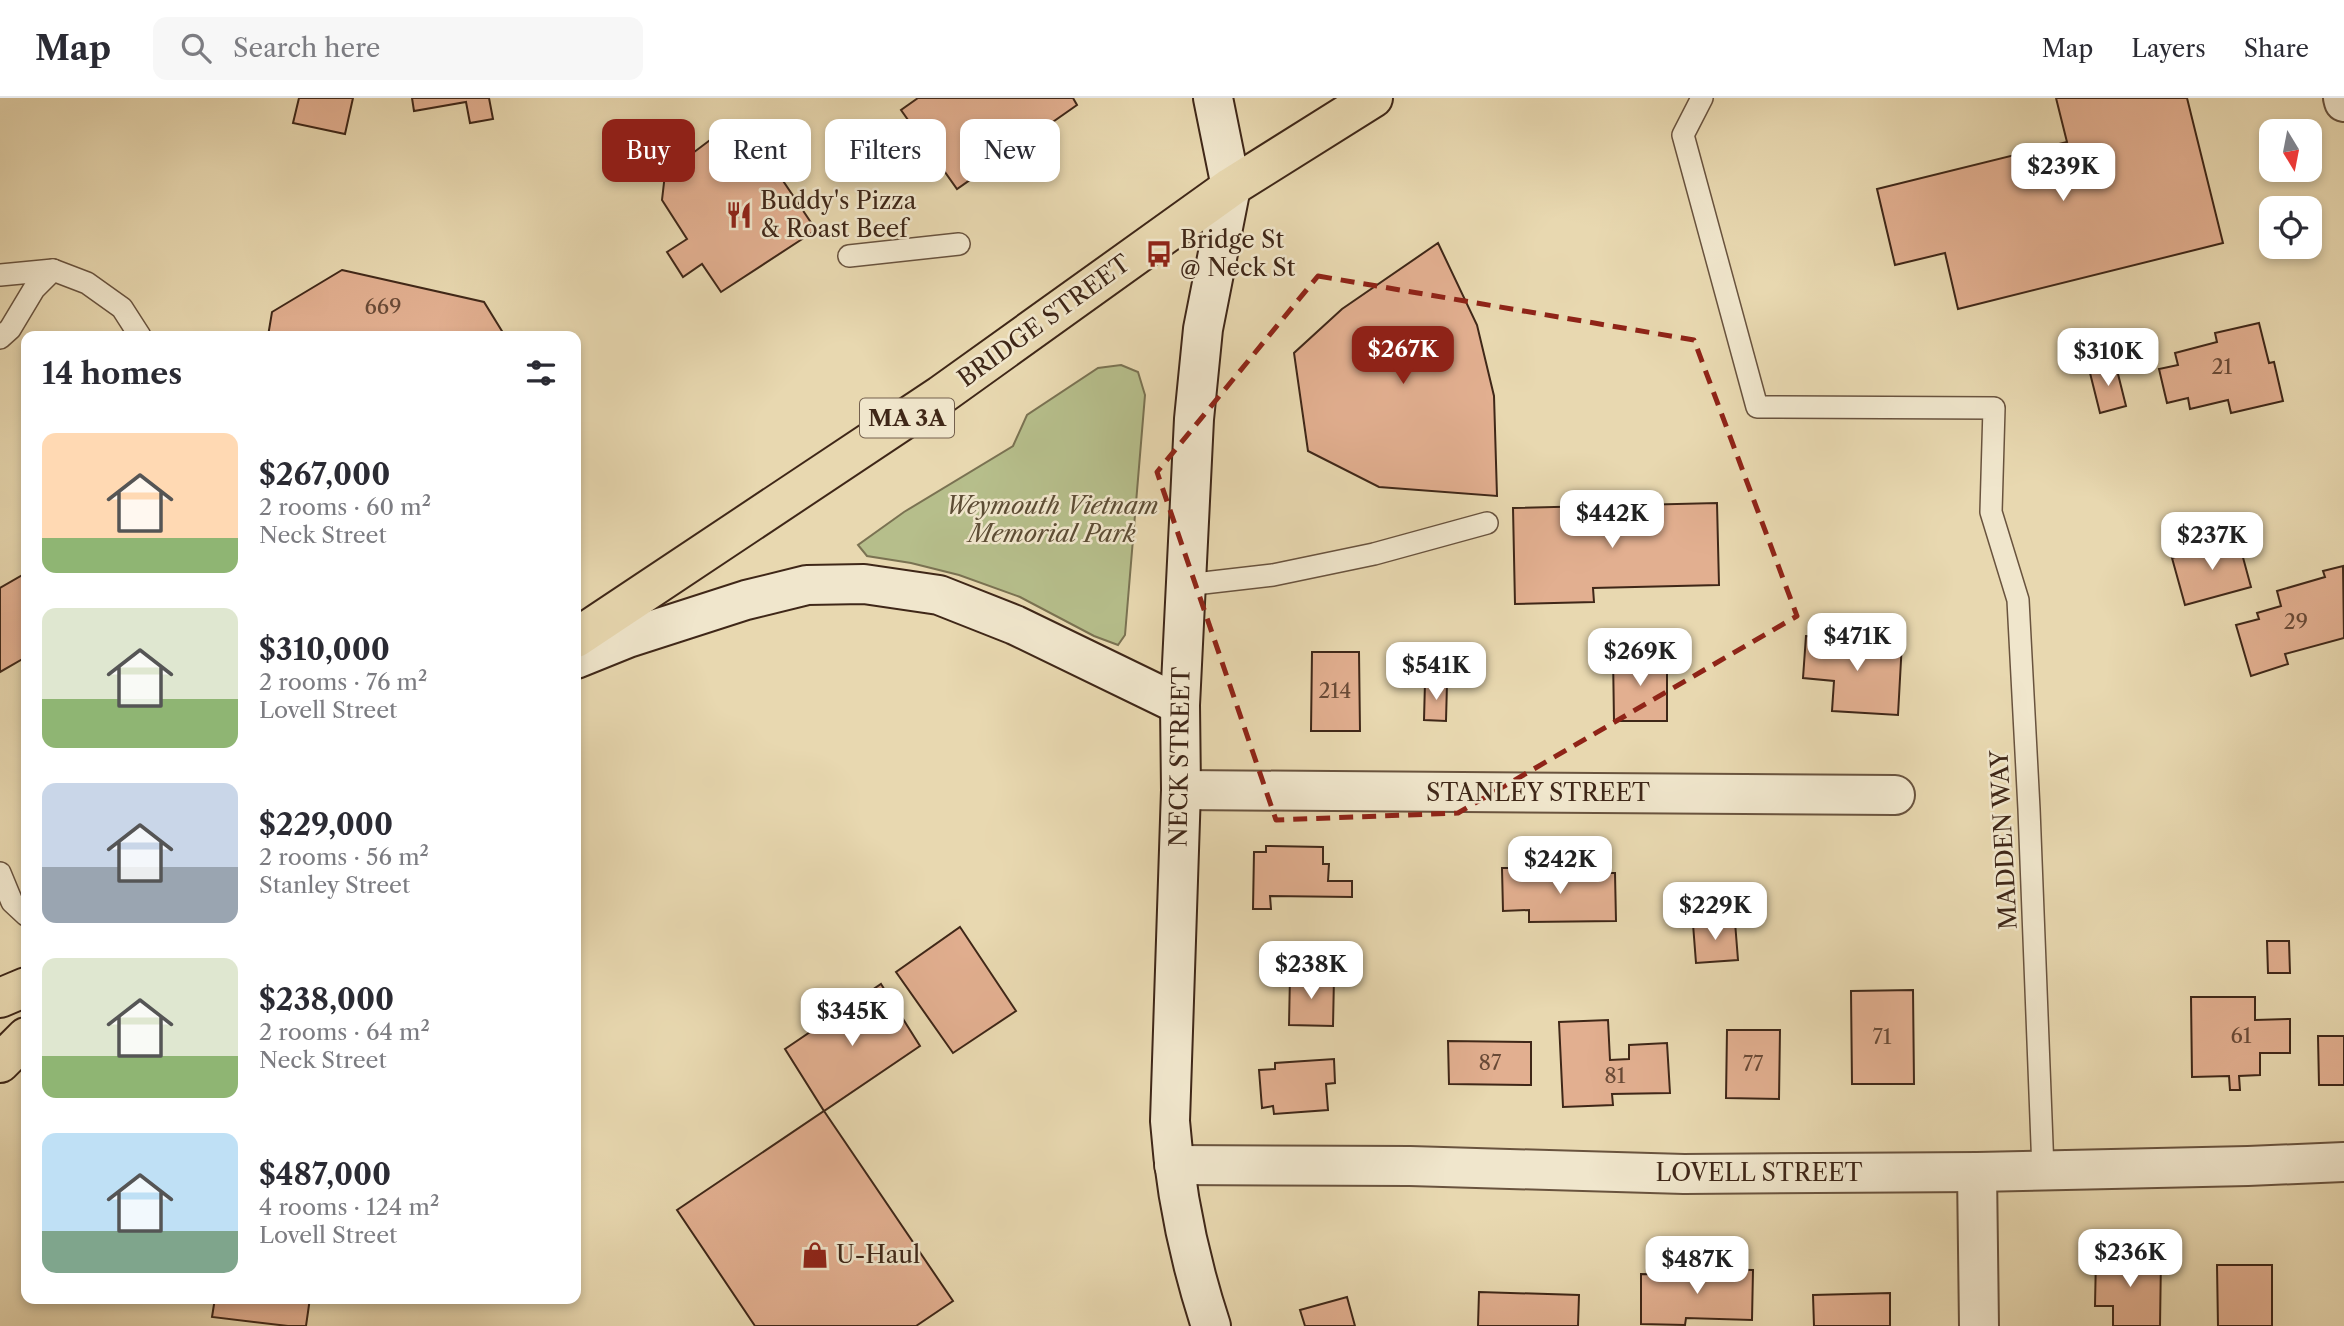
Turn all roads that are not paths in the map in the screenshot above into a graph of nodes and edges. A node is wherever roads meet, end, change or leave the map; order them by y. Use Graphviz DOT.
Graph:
graph roads {
  1 [pos="1213,98"];
  2 [pos="1373,98"];
  3 [pos="1702,98"];
  4 [pos="1231,187"];
  5 [pos="959,244"];
  6 [pos="849,256"];
  7 [pos="53,270"];
  8 [pos="0,275"];
  9 [pos="136,331"];
  10 [pos="0,338"];
  11 [pos="1487,523"];
  12 [pos="1186,585"];
  13 [pos="581,635"];
  14 [pos="581,657"];
  15 [pos="1180,705"];
  16 [pos="1181,790"];
  17 [pos="1895,795"];
  18 [pos="0,873"];
  19 [pos="21,910"];
  20 [pos="21,989"];
  21 [pos="0,998"];
  22 [pos="21,1042"];
  23 [pos="0,1063"];
  24 [pos="2344,1162"];
  25 [pos="1174,1166"];
  26 [pos="2043,1170"];
  27 [pos="1977,1172"];
  28 [pos="1211,1326"];
  29 [pos="1979,1326"];
  1 -- 4 [label="street"];
  2 -- 4 [label="main road, BRIDGE STREET / MA 3A"];
  3 -- 26 [label="lane, MADDEN WAY"];
  4 -- 12 [label="street, NECK STREET"];
  4 -- 13 [label="main road, BRIDGE STREET / MA 3A"];
  5 -- 6 [label="lane"];
  7 -- 8 [label="lane"];
  7 -- 9 [label="lane"];
  7 -- 10 [label="lane"];
  11 -- 12 [label="lane"];
  12 -- 15 [label="street, NECK STREET"];
  14 -- 15 [label="street"];
  15 -- 16 [label="street, NECK STREET"];
  16 -- 17 [label="street, STANLEY STREET"];
  16 -- 25 [label="street, NECK STREET"];
  18 -- 19 [label="lane"];
  20 -- 21 [label="main road"];
  22 -- 23 [label="main road"];
  24 -- 26 [label="street, LOVELL STREET"];
  25 -- 27 [label="street, LOVELL STREET"];
  25 -- 28 [label="street, NECK STREET"];
  26 -- 27 [label="street, LOVELL STREET"];
  27 -- 29 [label="street"];
}
